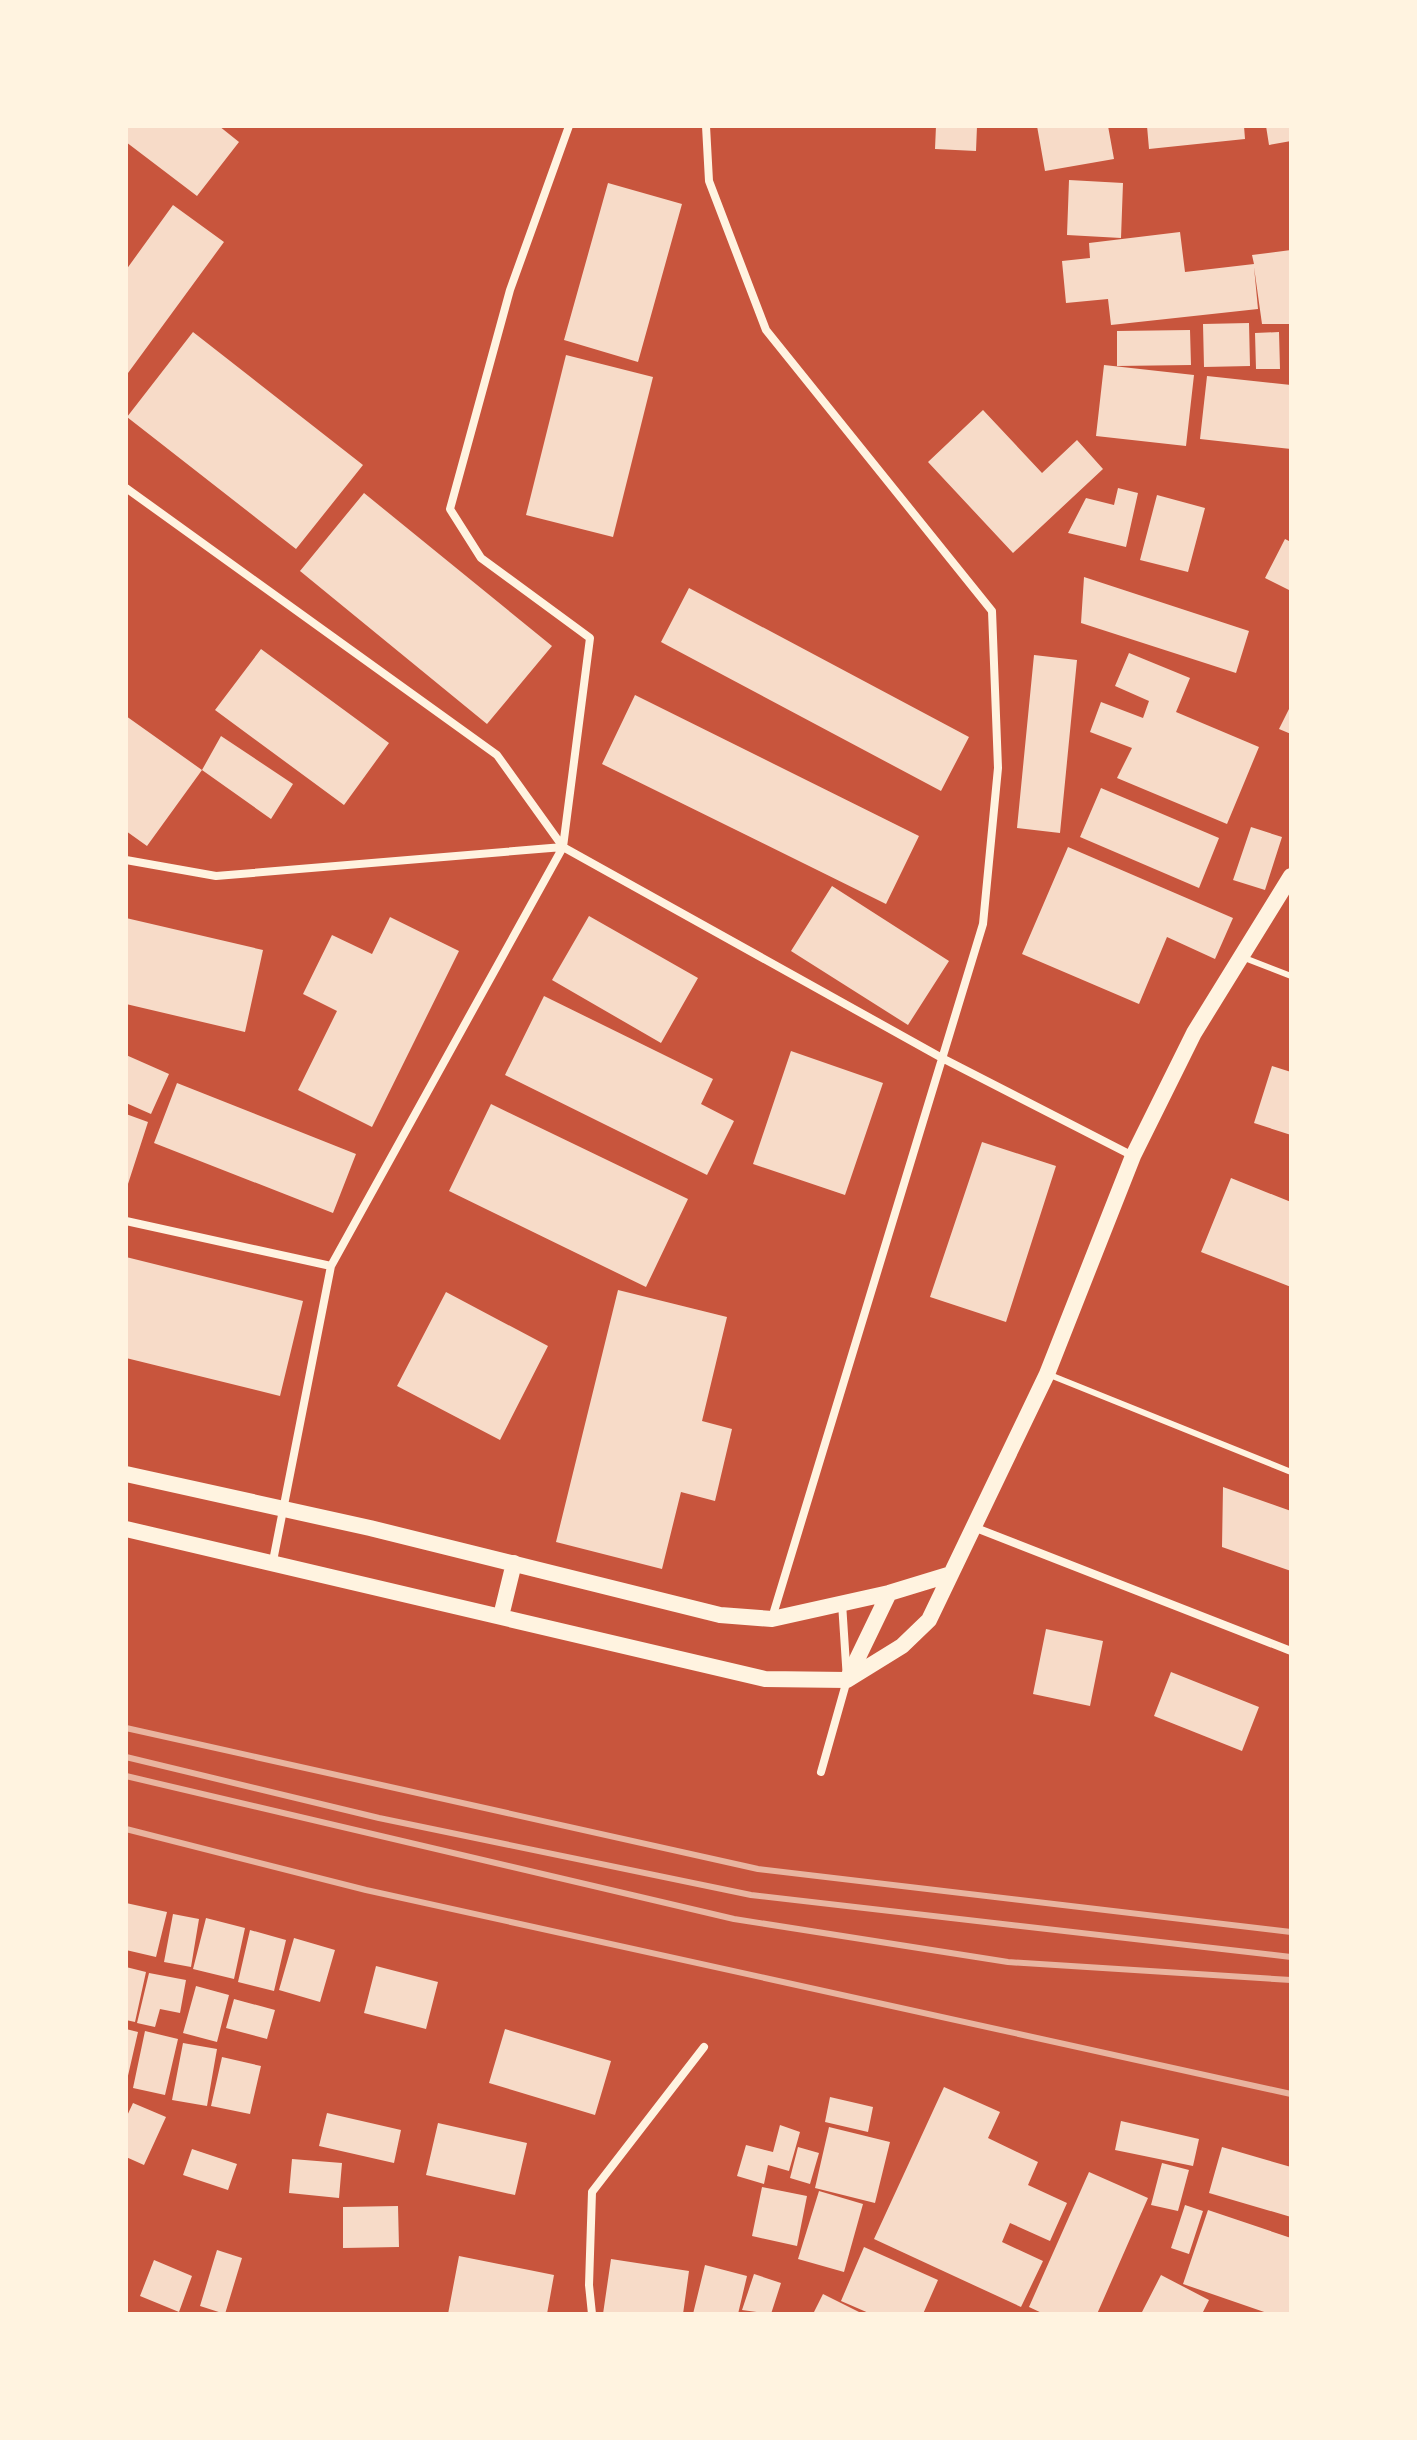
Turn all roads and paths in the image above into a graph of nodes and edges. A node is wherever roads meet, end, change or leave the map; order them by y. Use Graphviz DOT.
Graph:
graph roads {
  1 [pos="569,126"];
  2 [pos="706,126"];
  3 [pos="126,488"];
  4 [pos="563,847"];
  5 [pos="126,860"];
  6 [pos="1291,876"];
  7 [pos="1242,957"];
  8 [pos="1291,976"];
  9 [pos="942,1058"];
  10 [pos="1133,1156"];
  11 [pos="126,1221"];
  12 [pos="331,1266"];
  13 [pos="1047,1374"];
  14 [pos="1291,1472"];
  15 [pos="126,1474"];
  16 [pos="284,1509"];
  17 [pos="976,1528"];
  18 [pos="126,1529"];
  19 [pos="273,1561"];
  20 [pos="514,1563"];
  21 [pos="948,1575"];
  22 [pos="889,1593"];
  23 [pos="842,1603"];
  24 [pos="501,1616"];
  25 [pos="772,1619"];
  26 [pos="1291,1651"];
  27 [pos="847,1680"];
  28 [pos="821,1772"];
  29 [pos="704,2047"];
  30 [pos="592,2314"];
  1 -- 4 [label="street"];
  2 -- 9 [label="street"];
  3 -- 4 [label="street"];
  4 -- 5 [label="street"];
  4 -- 9 [label="street"];
  4 -- 12 [label="street"];
  6 -- 7 [label="main road"];
  7 -- 8 [label="lane"];
  7 -- 10 [label="main road"];
  9 -- 10 [label="street"];
  9 -- 25 [label="street"];
  10 -- 13 [label="main road"];
  11 -- 12 [label="street"];
  12 -- 16 [label="street"];
  13 -- 14 [label="lane"];
  13 -- 17 [label="main road"];
  15 -- 16 [label="main road"];
  16 -- 19 [label="street"];
  16 -- 20 [label="main road"];
  17 -- 21 [label="main road"];
  17 -- 26 [label="street"];
  18 -- 19 [label="main road"];
  19 -- 24 [label="main road"];
  20 -- 24 [label="main road"];
  20 -- 25 [label="main road"];
  21 -- 22 [label="main road"];
  21 -- 27 [label="main road"];
  22 -- 23 [label="main road"];
  22 -- 27 [label="main road"];
  23 -- 25 [label="main road"];
  23 -- 27 [label="street"];
  24 -- 27 [label="main road"];
  27 -- 28 [label="street"];
  29 -- 30 [label="street"];
}
